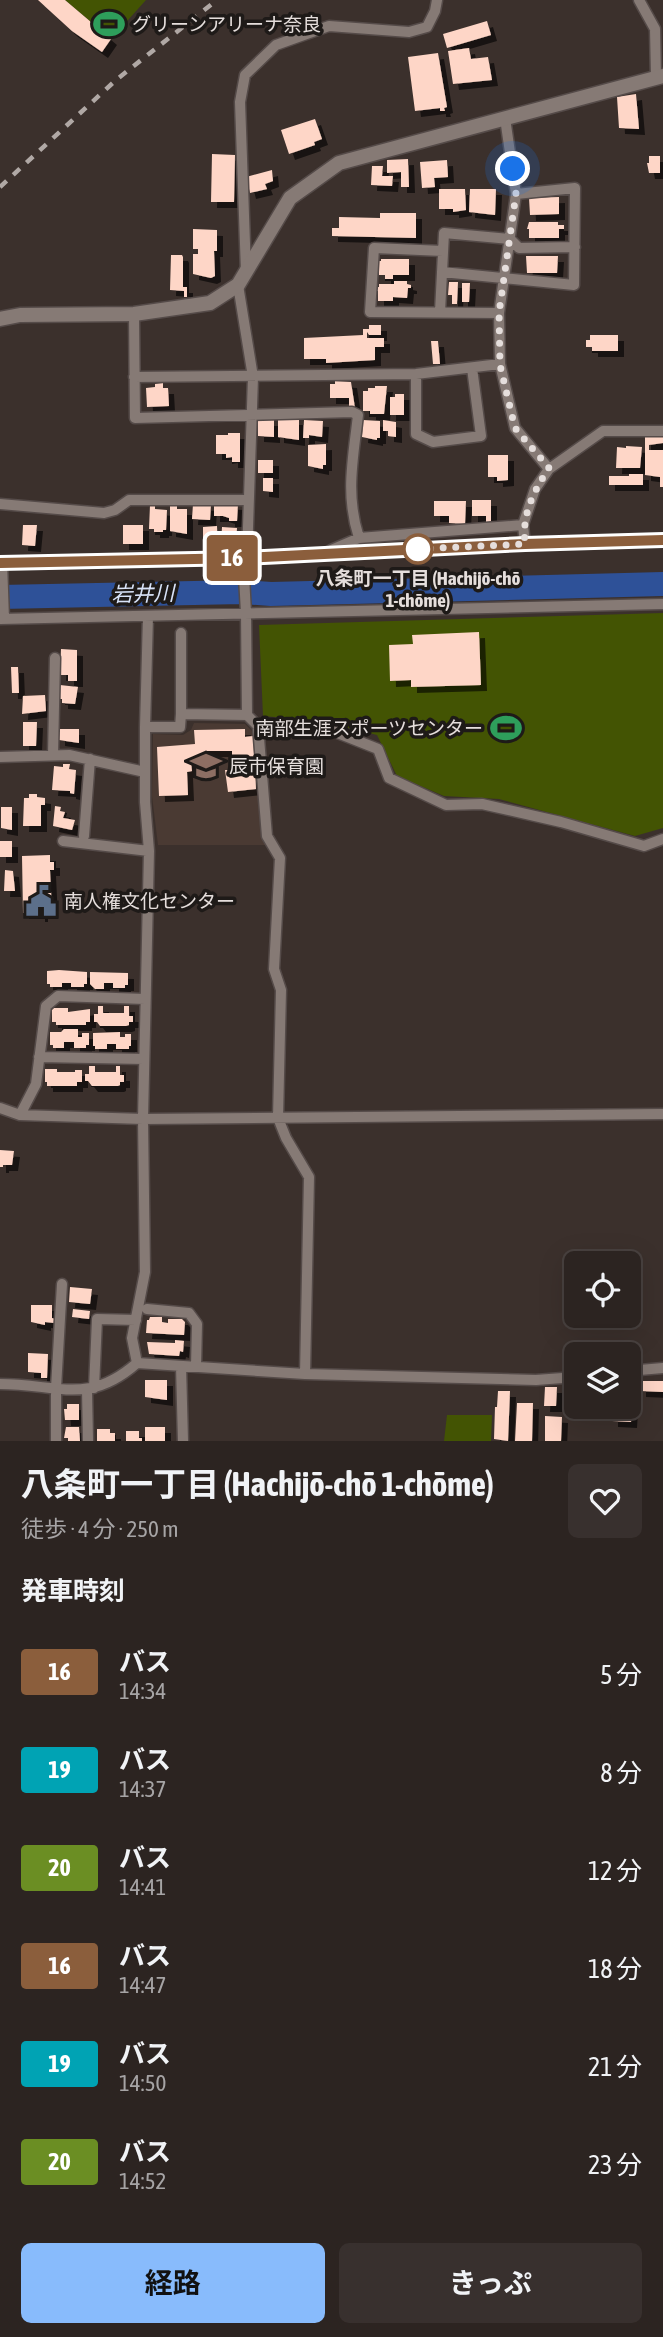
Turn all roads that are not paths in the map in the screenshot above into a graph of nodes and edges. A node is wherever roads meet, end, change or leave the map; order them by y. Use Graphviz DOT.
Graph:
graph roads {
  1 [pos="437,0"];
  2 [pos="639,0"];
  3 [pos="660,76"];
  4 [pos="505,118"];
  5 [pos="516,194"];
  6 [pos="510,239"];
  7 [pos="575,247"];
  8 [pos="443,251"];
  9 [pos="442,272"];
  10 [pos="242,279"];
  11 [pos="504,279"];
  12 [pos="440,312"];
  13 [pos="499,313"];
  14 [pos="134,314"];
  15 [pos="0,319"];
  16 [pos="500,365"];
  17 [pos="472,368"];
  18 [pos="416,374"];
  19 [pos="134,377"];
  20 [pos="253,377"];
  21 [pos="252,415"];
  22 [pos="663,431"];
  23 [pos="549,468"];
  24 [pos="248,500"];
  25 [pos="0,504"];
  26 [pos="523,525"];
  27 [pos="359,538"];
  28 [pos="663,540"];
  29 [pos="525,544"];
  30 [pos="322,554"];
  31 [pos="245,559"];
  32 [pos="2,566"];
  33 [pos="663,604"];
  34 [pos="245,610"];
  35 [pos="3,617"];
  36 [pos="148,617"];
  37 [pos="181,633"];
  38 [pos="55,658"];
  39 [pos="181,714"];
  40 [pos="247,715"];
  41 [pos="258,726"];
  42 [pos="145,727"];
  43 [pos="53,755"];
  44 [pos="0,757"];
  45 [pos="90,759"];
  46 [pos="145,772"];
  47 [pos="84,836"];
  48 [pos="663,839"];
  49 [pos="63,841"];
  50 [pos="149,851"];
  51 [pos="145,999"];
  52 [pos="39,1057"];
  53 [pos="144,1059"];
  54 [pos="0,1108"];
  55 [pos="663,1114"];
  56 [pos="20,1115"];
  57 [pos="278,1118"];
  58 [pos="143,1119"];
  59 [pos="62,1284"];
  60 [pos="148,1309"];
  61 [pos="136,1321"];
  62 [pos="137,1363"];
  63 [pos="181,1366"];
  64 [pos="196,1366"];
  65 [pos="663,1368"];
  66 [pos="641,1370"];
  67 [pos="305,1374"];
  68 [pos="564,1378"];
  69 [pos="0,1384"];
  70 [pos="56,1388"];
  71 [pos="90,1389"];
  72 [pos="57,1441"];
  73 [pos="88,1441"];
  74 [pos="183,1441"];
  1 -- 10 [label="street"];
  2 -- 3 [label="street"];
  3 -- 4 [label="street"];
  4 -- 5 [label="street"];
  4 -- 10 [label="street"];
  5 -- 6 [label="street"];
  5 -- 7 [label="street"];
  6 -- 7 [label="street"];
  6 -- 8 [label="street"];
  6 -- 11 [label="street"];
  7 -- 11 [label="street"];
  8 -- 9 [label="street"];
  8 -- 12 [label="street"];
  9 -- 11 [label="street"];
  9 -- 12 [label="street"];
  10 -- 14 [label="street"];
  10 -- 20 [label="street"];
  11 -- 13 [label="street"];
  12 -- 13 [label="street"];
  13 -- 16 [label="street"];
  14 -- 15 [label="street"];
  14 -- 19 [label="street"];
  16 -- 17 [label="street"];
  16 -- 23 [label="street"];
  17 -- 18 [label="street"];
  17 -- 18 [label="street"];
  18 -- 20 [label="street"];
  19 -- 20 [label="street"];
  19 -- 21 [label="street"];
  20 -- 21 [label="street"];
  21 -- 24 [label="street"];
  21 -- 27 [label="street"];
  22 -- 23 [label="street"];
  23 -- 26 [label="street"];
  24 -- 25 [label="street"];
  24 -- 31 [label="street"];
  26 -- 27 [label="street"];
  26 -- 29 [label="street"];
  27 -- 30 [label="street"];
  28 -- 29 [label="street"];
  29 -- 30 [label="street"];
  30 -- 31 [label="street"];
  31 -- 32 [label="street"];
  31 -- 34 [label="street"];
  32 -- 35 [label="street"];
  33 -- 34 [label="street"];
  34 -- 36 [label="street"];
  34 -- 40 [label="street"];
  35 -- 36 [label="street"];
  36 -- 42 [label="street"];
  37 -- 39 [label="street"];
  38 -- 43 [label="street"];
  39 -- 40 [label="street"];
  39 -- 42 [label="street"];
  40 -- 41 [label="street"];
  41 -- 48 [label="street"];
  41 -- 57 [label="street"];
  42 -- 46 [label="street"];
  43 -- 44 [label="street"];
  43 -- 45 [label="street"];
  45 -- 46 [label="street"];
  45 -- 47 [label="street"];
  46 -- 50 [label="street"];
  49 -- 50 [label="street"];
  50 -- 51 [label="street"];
  51 -- 52 [label="street"];
  51 -- 53 [label="street"];
  52 -- 53 [label="street"];
  52 -- 56 [label="street"];
  53 -- 58 [label="street"];
  54 -- 56 [label="street"];
  55 -- 57 [label="street"];
  56 -- 58 [label="street"];
  57 -- 58 [label="street"];
  57 -- 67 [label="street"];
  58 -- 61 [label="street"];
  59 -- 70 [label="street"];
  60 -- 64 [label="street"];
  61 -- 62 [label="street"];
  61 -- 71 [label="street"];
  62 -- 63 [label="street"];
  62 -- 71 [label="street"];
  63 -- 64 [label="street"];
  63 -- 74 [label="street"];
  64 -- 67 [label="street"];
  65 -- 66 [label="street"];
  67 -- 68 [label="street"];
  69 -- 70 [label="street"];
  70 -- 71 [label="street"];
  70 -- 72 [label="street"];
  71 -- 73 [label="street"];
}
